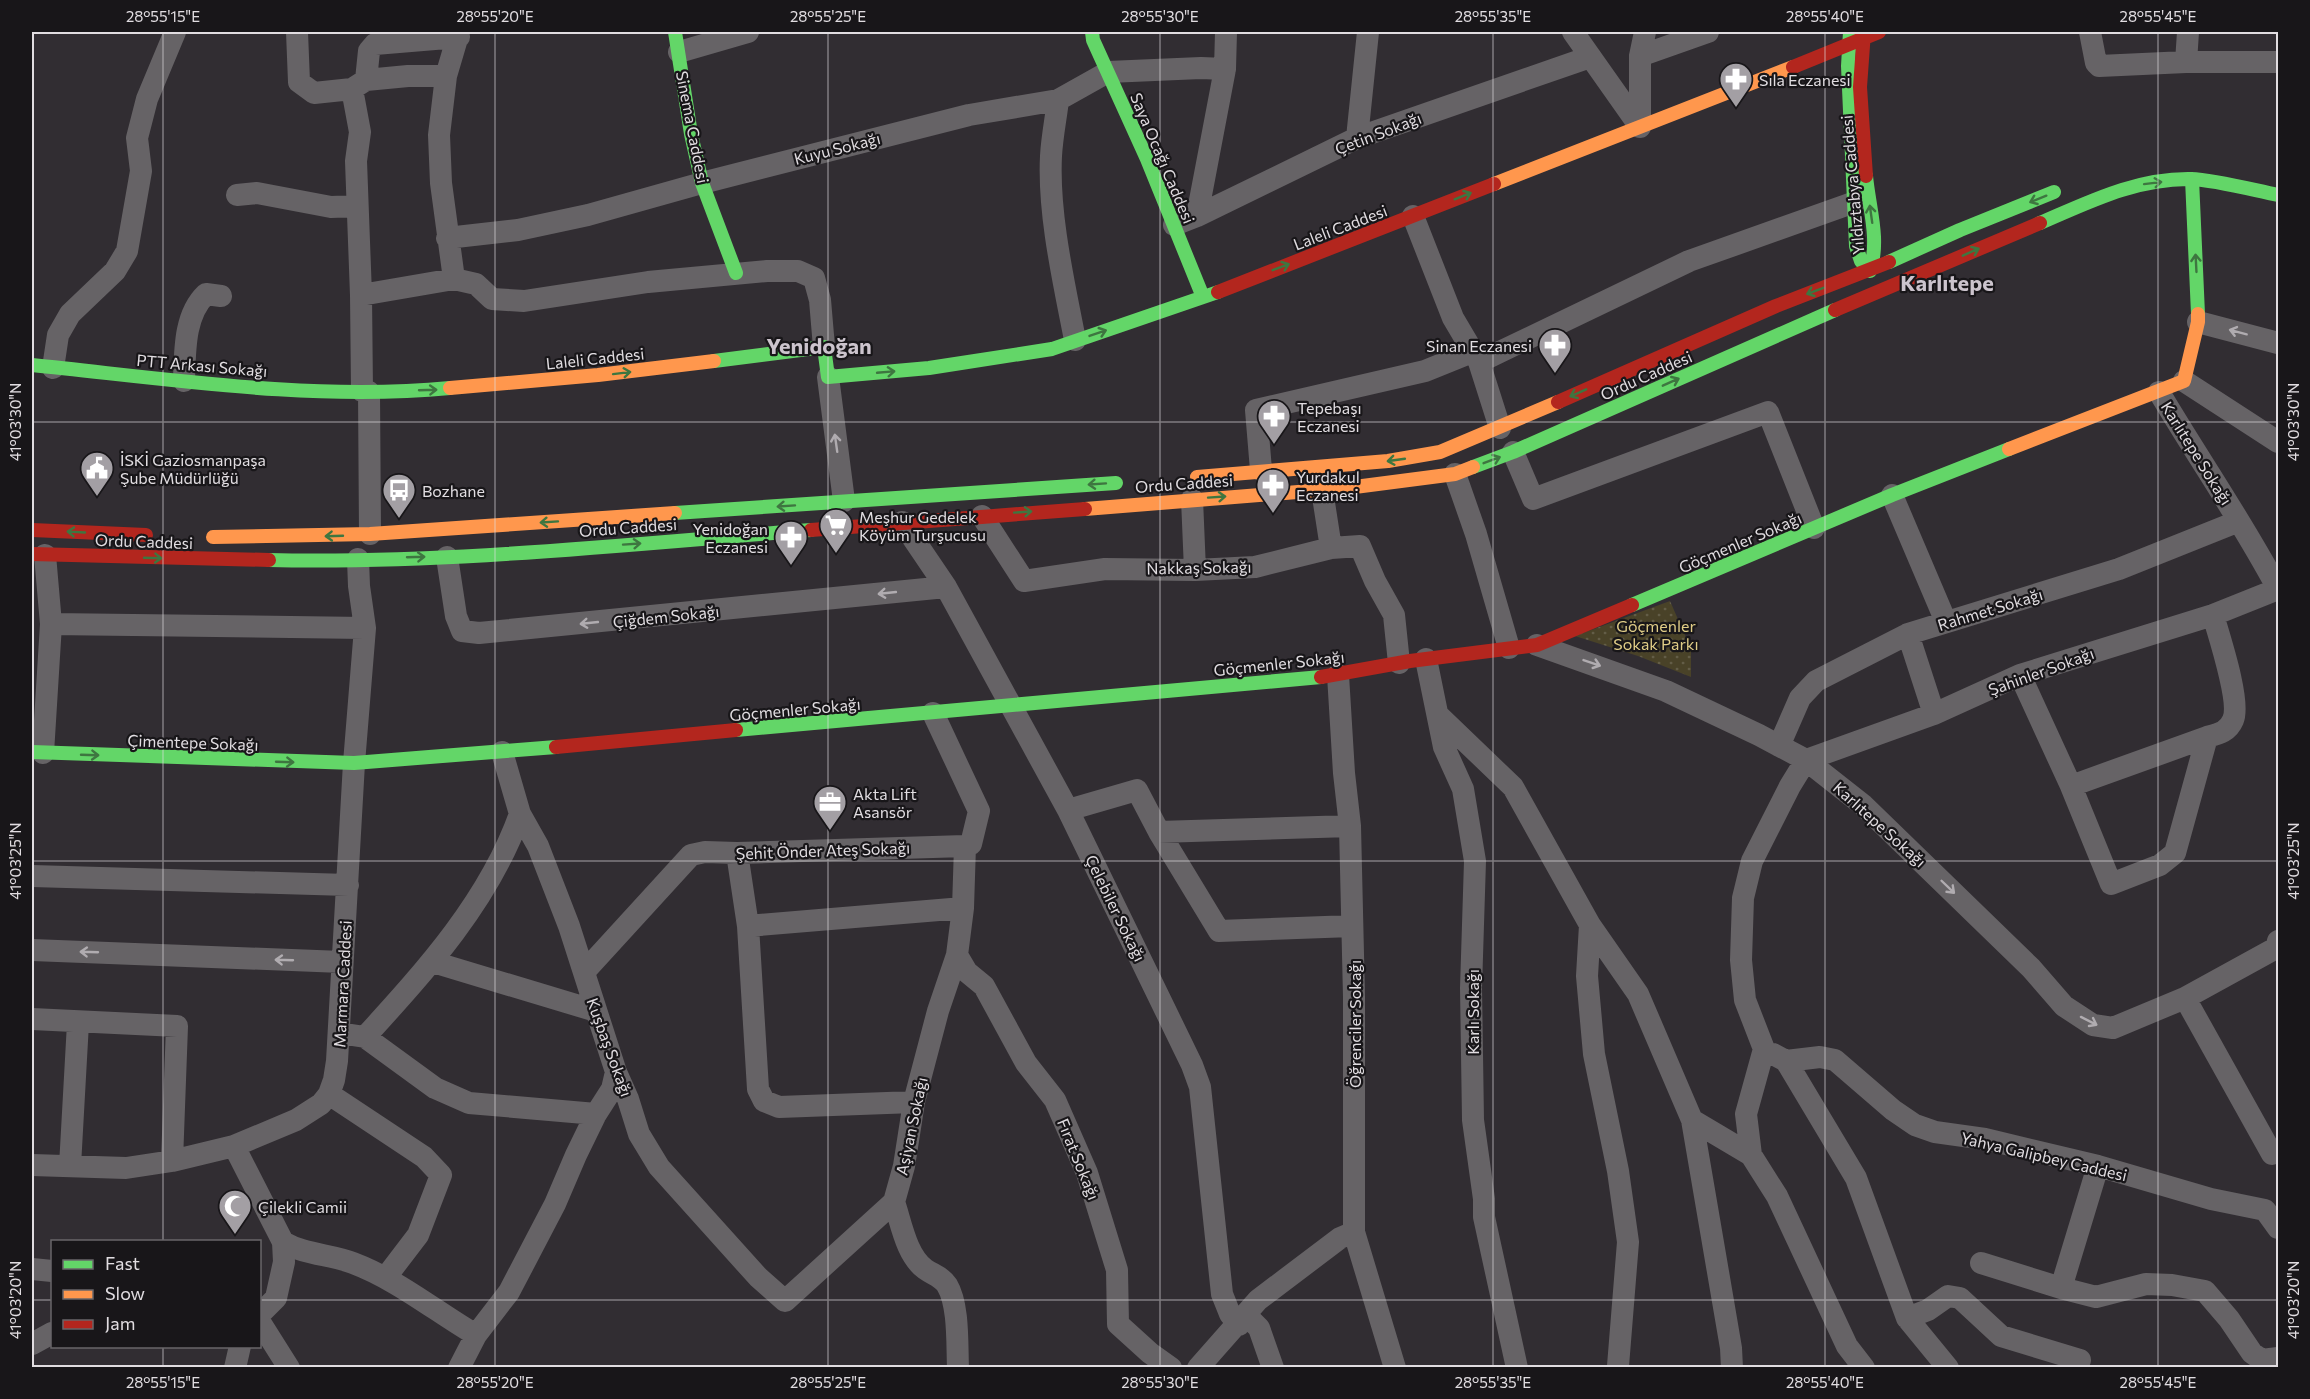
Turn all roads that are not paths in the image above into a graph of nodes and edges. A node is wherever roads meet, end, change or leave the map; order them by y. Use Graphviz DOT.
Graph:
graph roads {
  1 [pos="297,32"];
  2 [pos="748,32"];
  3 [pos="1092,32"];
  4 [pos="1226,32"];
  5 [pos="1368,32"];
  6 [pos="1573,32"];
  7 [pos="1645,32"];
  8 [pos="1708,32"];
  9 [pos="1879,32"];
  10 [pos="2090,32"];
  11 [pos="2188,32"];
  12 [pos="170,34"];
  13 [pos="459,34"];
  14 [pos="1863,35"];
  15 [pos="1849,39"];
  16 [pos="370,41"];
  17 [pos="677,42"];
  18 [pos="1640,56"];
  19 [pos="1590,57"];
  20 [pos="2186,62"];
  21 [pos="2278,62"];
  22 [pos="1225,69"];
  23 [pos="1108,72"];
  24 [pos="447,76"];
  25 [pos="359,85"];
  26 [pos="1058,100"];
  27 [pos="1640,127"];
  28 [pos="1357,138"];
  29 [pos="2191,162"];
  30 [pos="2192,179"];
  31 [pos="702,183"];
  32 [pos="2068,188"];
  33 [pos="237,195"];
  34 [pos="2278,195"];
  35 [pos="1855,202"];
  36 [pos="357,206"];
  37 [pos="1197,216"];
  38 [pos="1413,216"];
  39 [pos="1174,225"];
  40 [pos="447,238"];
  41 [pos="1870,271"];
  42 [pos="736,273"];
  43 [pos="454,279"];
  44 [pos="1879,292"];
  45 [pos="221,296"];
  46 [pos="361,296"];
  47 [pos="1203,297"];
  48 [pos="2198,322"];
  49 [pos="1075,340"];
  50 [pos="2278,343"];
  51 [pos="824,347"];
  52 [pos="1476,357"];
  53 [pos="42,366"];
  54 [pos="828,377"];
  55 [pos="184,381"];
  56 [pos="2184,381"];
  57 [pos="365,392"];
  58 [pos="2159,392"];
  59 [pos="1500,428"];
  60 [pos="2278,442"];
  61 [pos="1513,452"];
  62 [pos="1299,468"];
  63 [pos="1261,470"];
  64 [pos="1455,474"];
  65 [pos="1184,478"];
  66 [pos="1125,482"];
  67 [pos="1312,490"];
  68 [pos="1892,495"];
  69 [pos="1192,499"];
  70 [pos="844,501"];
  71 [pos="982,516"];
  72 [pos="2239,521"];
  73 [pos="902,522"];
  74 [pos="1814,528"];
  75 [pos="32,530"];
  76 [pos="829,530"];
  77 [pos="370,534"];
  78 [pos="160,536"];
  79 [pos="194,537"];
  80 [pos="1331,548"];
  81 [pos="38,554"];
  82 [pos="447,557"];
  83 [pos="358,559"];
  84 [pos="1195,570"];
  85 [pos="946,587"];
  86 [pos="2278,589"];
  87 [pos="2213,615"];
  88 [pos="1946,622"];
  89 [pos="51,624"];
  90 [pos="365,628"];
  91 [pos="1908,634"];
  92 [pos="1537,645"];
  93 [pos="1509,648"];
  94 [pos="1426,659"];
  95 [pos="1399,663"];
  96 [pos="1338,675"];
  97 [pos="2020,675"];
  98 [pos="1010,705"];
  99 [pos="933,713"];
  100 [pos="1934,714"];
  101 [pos="1438,716"];
  102 [pos="2207,737"];
  103 [pos="1779,746"];
  104 [pos="502,752"];
  105 [pos="37,753"];
  106 [pos="1806,760"];
  107 [pos="354,763"];
  108 [pos="2070,786"];
  109 [pos="1068,810"];
  110 [pos="520,814"];
  111 [pos="1350,826"];
  112 [pos="1159,832"];
  113 [pos="964,846"];
  114 [pos="737,853"];
  115 [pos="32,876"];
  116 [pos="348,885"];
  117 [pos="963,908"];
  118 [pos="1590,925"];
  119 [pos="748,926"];
  120 [pos="1352,926"];
  121 [pos="2278,941"];
  122 [pos="32,950"];
  123 [pos="957,954"];
  124 [pos="342,962"];
  125 [pos="433,962"];
  126 [pos="584,972"];
  127 [pos="2185,998"];
  128 [pos="596,1011"];
  129 [pos="32,1019"];
  130 [pos="78,1023"];
  131 [pos="339,1033"];
  132 [pos="365,1037"];
  133 [pos="1764,1049"];
  134 [pos="1786,1061"];
  135 [pos="616,1072"];
  136 [pos="329,1094"];
  137 [pos="914,1102"];
  138 [pos="596,1114"];
  139 [pos="1692,1120"];
  140 [pos="234,1146"];
  141 [pos="2275,1147"];
  142 [pos="1751,1155"];
  143 [pos="172,1161"];
  144 [pos="32,1165"];
  145 [pos="70,1166"];
  146 [pos="2098,1166"];
  147 [pos="894,1202"];
  148 [pos="2278,1228"];
  149 [pos="1354,1232"];
  150 [pos="283,1242"];
  151 [pos="1982,1263"];
  152 [pos="32,1269"];
  153 [pos="51,1271"];
  154 [pos="386,1277"];
  155 [pos="2061,1288"];
  156 [pos="261,1313"];
  157 [pos="1908,1318"];
  158 [pos="1242,1320"];
  159 [pos="261,1324"];
  160 [pos="51,1334"];
  161 [pos="476,1335"];
  162 [pos="32,1344"];
  163 [pos="240,1348"];
  164 [pos="2278,1358"];
  165 [pos="2080,1360"];
  166 [pos="1618,1366"];
  167 [pos="235,1368"];
  168 [pos="289,1368"];
  169 [pos="459,1368"];
  170 [pos="958,1368"];
  171 [pos="1171,1368"];
  172 [pos="1198,1368"];
  173 [pos="1273,1368"];
  174 [pos="1395,1368"];
  175 [pos="1516,1368"];
  176 [pos="1732,1368"];
  177 [pos="1864,1368"];
  178 [pos="1948,1368"];
  1 -- 25 [label="street"];
  2 -- 17 [label="street"];
  3 -- 23 [label="main road, Saya Ocağı Caddesi"];
  4 -- 22 [label="street"];
  5 -- 28 [label="street"];
  6 -- 19 [label="street"];
  7 -- 18 [label="street"];
  8 -- 18 [label="street"];
  9 -- 14 [label="main road, Laleli Caddesi"];
  10 -- 20 [label="street"];
  11 -- 20 [label="street"];
  12 -- 53 [label="street"];
  13 -- 16 [label="street"];
  13 -- 24 [label="street"];
  14 -- 15 [label="main road, Laleli Caddesi"];
  41 -- 14 [label="main road, Yıldıztabya Caddesi, one-way"];
  15 -- 27 [label="main road, Laleli Caddesi"];
  15 -- 35 [label="main road, Yıldıztabya Caddesi"];
  16 -- 25 [label="street"];
  17 -- 31 [label="main road, Sinema Caddesi"];
  18 -- 27 [label="street"];
  19 -- 27 [label="street"];
  19 -- 28 [label="street, Çetin Sokağı"];
  20 -- 21 [label="street"];
  22 -- 23 [label="street, Kuyu Sokağı"];
  22 -- 37 [label="street"];
  23 -- 26 [label="street, Kuyu Sokağı"];
  23 -- 39 [label="main road, Saya Ocağı Caddesi"];
  24 -- 25 [label="street"];
  24 -- 40 [label="street"];
  25 -- 36 [label="street"];
  26 -- 31 [label="street, Kuyu Sokağı"];
  26 -- 49 [label="street"];
  38 -- 27 [label="main road, Laleli Caddesi, one-way"];
  28 -- 37 [label="street, Çetin Sokağı"];
  29 -- 30 [label="main road, Karlıtepe Sokağı"];
  30 -- 34 [label="main road, Ordu Caddesi"];
  44 -- 30 [label="main road, Ordu Caddesi, one-way"];
  48 -- 30 [label="main road, Karlıtepe Sokağı, one-way"];
  31 -- 40 [label="street, Kuyu Sokağı"];
  31 -- 42 [label="main road, Sinema Caddesi"];
  32 -- 41 [label="main road, Ordu Caddesi, one-way"];
  33 -- 36 [label="street"];
  35 -- 41 [label="main road, Yıldıztabya Caddesi"];
  35 -- 52 [label="street"];
  36 -- 46 [label="street"];
  37 -- 39 [label="street, Çetin Sokağı"];
  47 -- 38 [label="main road, Laleli Caddesi, one-way"];
  38 -- 52 [label="street"];
  39 -- 47 [label="main road, Saya Ocağı Caddesi"];
  40 -- 43 [label="street"];
  41 -- 44 [label="main road"];
  41 -- 59 [label="main road, Ordu Caddesi, one-way"];
  42 -- 43 [label="street"];
  42 -- 51 [label="street"];
  43 -- 46 [label="street"];
  61 -- 44 [label="main road, Ordu Caddesi, one-way"];
  45 -- 55 [label="street"];
  46 -- 57 [label="street"];
  49 -- 47 [label="main road, Laleli Caddesi, one-way"];
  50 -- 48 [label="street, one-way"];
  48 -- 56 [label="main road, Karlıtepe Sokağı"];
  54 -- 49 [label="main road, Laleli Caddesi, one-way"];
  51 -- 54 [label="main road"];
  57 -- 51 [label="main road, Laleli Caddesi, one-way"];
  52 -- 59 [label="street"];
  52 -- 63 [label="street"];
  53 -- 55 [label="main road, PTT Arkası Sokağı"];
  70 -- 54 [label="street, one-way"];
  55 -- 57 [label="main road, PTT Arkası Sokağı"];
  56 -- 58 [label="main road, Karlıtepe Sokağı"];
  56 -- 60 [label="street"];
  57 -- 77 [label="street"];
  58 -- 68 [label="main road, Göçmenler Sokağı"];
  58 -- 72 [label="street, Karlıtepe Sokağı"];
  59 -- 62 [label="main road, Ordu Caddesi, one-way"];
  64 -- 61 [label="main road, Ordu Caddesi, one-way"];
  61 -- 74 [label="street"];
  62 -- 63 [label="main road, Ordu Caddesi"];
  62 -- 67 [label="main road"];
  63 -- 65 [label="main road, Ordu Caddesi"];
  64 -- 67 [label="main road, Ordu Caddesi"];
  64 -- 93 [label="street"];
  66 -- 70 [label="main road, Ordu Caddesi, one-way"];
  69 -- 67 [label="main road, Ordu Caddesi, one-way"];
  67 -- 80 [label="street"];
  68 -- 74 [label="main road, Göçmenler Sokağı"];
  68 -- 88 [label="street"];
  71 -- 69 [label="main road, Ordu Caddesi, one-way"];
  69 -- 84 [label="street"];
  70 -- 76 [label="main road"];
  70 -- 77 [label="main road, Ordu Caddesi, one-way"];
  71 -- 73 [label="main road, Ordu Caddesi"];
  71 -- 84 [label="street, Nakkaş Sokağı"];
  72 -- 86 [label="street, Karlıtepe Sokağı"];
  72 -- 88 [label="street, Rahmet Sokağı"];
  73 -- 76 [label="main road, Ordu Caddesi"];
  73 -- 85 [label="street, Çelebiler Sokağı"];
  74 -- 92 [label="main road, Göçmenler Sokağı"];
  78 -- 75 [label="main road, Ordu Caddesi, one-way"];
  82 -- 76 [label="main road, Ordu Caddesi, one-way"];
  77 -- 79 [label="main road, Ordu Caddesi, one-way"];
  80 -- 84 [label="street, Nakkaş Sokağı"];
  80 -- 95 [label="street, Nakkaş Sokağı"];
  81 -- 83 [label="main road, Ordu Caddesi, one-way"];
  81 -- 89 [label="street"];
  83 -- 82 [label="main road, Ordu Caddesi, one-way"];
  85 -- 82 [label="street, Çiğdem Sokağı, one-way"];
  83 -- 90 [label="street, Marmara Caddesi"];
  85 -- 98 [label="street, Çelebiler Sokağı"];
  86 -- 87 [label="street, Şahinler Sokağı"];
  87 -- 97 [label="street, Şahinler Sokağı"];
  87 -- 102 [label="street"];
  88 -- 91 [label="street, Rahmet Sokağı"];
  89 -- 90 [label="street"];
  89 -- 105 [label="street"];
  90 -- 107 [label="street, Marmara Caddesi"];
  91 -- 100 [label="street"];
  91 -- 103 [label="street, Rahmet Sokağı"];
  92 -- 93 [label="main road, Göçmenler Sokağı"];
  92 -- 103 [label="street, Karlıtepe Sokağı, one-way"];
  93 -- 94 [label="main road, Göçmenler Sokağı"];
  94 -- 95 [label="main road, Göçmenler Sokağı"];
  94 -- 101 [label="street, Karlı Sokağı"];
  95 -- 96 [label="main road, Göçmenler Sokağı"];
  96 -- 98 [label="main road, Göçmenler Sokağı"];
  96 -- 111 [label="street, Öğrenciler Sokağı"];
  97 -- 100 [label="street, Şahinler Sokağı"];
  97 -- 108 [label="street"];
  98 -- 99 [label="main road, Göçmenler Sokağı"];
  98 -- 109 [label="street, Çelebiler Sokağı"];
  99 -- 104 [label="main road, Göçmenler Sokağı"];
  99 -- 113 [label="street"];
  100 -- 106 [label="street, Şahinler Sokağı"];
  101 -- 118 [label="street"];
  101 -- 175 [label="street, Karlı Sokağı"];
  102 -- 108 [label="street"];
  102 -- 108 [label="street"];
  103 -- 106 [label="street, Karlıtepe Sokağı"];
  104 -- 107 [label="main road, Göçmenler Sokağı"];
  104 -- 110 [label="street, Kuşbaş Sokağı"];
  105 -- 107 [label="main road, Çimentepe Sokağı, one-way"];
  106 -- 127 [label="street, Karlıtepe Sokağı, one-way"];
  106 -- 133 [label="street"];
  107 -- 116 [label="street, Marmara Caddesi"];
  109 -- 112 [label="street"];
  109 -- 158 [label="street, Çelebiler Sokağı"];
  110 -- 125 [label="street"];
  110 -- 126 [label="street, Kuşbaş Sokağı"];
  111 -- 112 [label="street"];
  111 -- 120 [label="street, Öğrenciler Sokağı"];
  112 -- 120 [label="street"];
  113 -- 114 [label="street, Şehit Önder Ateş Sokağı"];
  113 -- 117 [label="street, Aşiyan Sokağı"];
  114 -- 119 [label="street"];
  114 -- 126 [label="street, Şehit Önder Ateş Sokağı"];
  115 -- 116 [label="street"];
  116 -- 124 [label="street, Marmara Caddesi"];
  117 -- 119 [label="street"];
  117 -- 123 [label="street, Aşiyan Sokağı"];
  118 -- 139 [label="street"];
  118 -- 166 [label="street"];
  119 -- 137 [label="street"];
  120 -- 149 [label="street, Öğrenciler Sokağı"];
  121 -- 127 [label="street, Karlıtepe Sokağı"];
  124 -- 122 [label="street, one-way"];
  123 -- 137 [label="street, Aşiyan Sokağı"];
  123 -- 171 [label="street, Fırat Sokağı"];
  124 -- 131 [label="street, Marmara Caddesi"];
  125 -- 128 [label="street"];
  125 -- 132 [label="street"];
  126 -- 128 [label="street, Kuşbaş Sokağı"];
  127 -- 141 [label="street"];
  128 -- 135 [label="street, Kuşbaş Sokağı"];
  129 -- 130 [label="street"];
  130 -- 143 [label="street"];
  130 -- 145 [label="street"];
  131 -- 132 [label="street"];
  131 -- 136 [label="street, Marmara Caddesi"];
  132 -- 138 [label="street"];
  133 -- 134 [label="street"];
  133 -- 142 [label="street"];
  134 -- 146 [label="street, Yahya Galipbey Caddesi"];
  134 -- 157 [label="street"];
  135 -- 138 [label="street"];
  135 -- 147 [label="street, Kuşbaş Sokağı"];
  136 -- 140 [label="street"];
  136 -- 154 [label="street"];
  137 -- 147 [label="street, Aşiyan Sokağı"];
  138 -- 161 [label="street"];
  139 -- 142 [label="street"];
  139 -- 176 [label="street"];
  140 -- 143 [label="street"];
  140 -- 150 [label="street"];
  142 -- 177 [label="street"];
  143 -- 145 [label="street"];
  144 -- 145 [label="street"];
  146 -- 148 [label="street, Yahya Galipbey Caddesi"];
  146 -- 155 [label="street"];
  147 -- 170 [label="street"];
  149 -- 158 [label="street"];
  149 -- 174 [label="street, Öğrenciler Sokağı"];
  150 -- 154 [label="street"];
  150 -- 156 [label="street"];
  151 -- 155 [label="street"];
  152 -- 153 [label="street"];
  154 -- 161 [label="street"];
  155 -- 164 [label="street"];
  157 -- 165 [label="street"];
  157 -- 178 [label="street"];
  158 -- 172 [label="street"];
  158 -- 173 [label="street, Çelebiler Sokağı"];
  159 -- 168 [label="street"];
  160 -- 162 [label="street"];
  161 -- 169 [label="street"];
  163 -- 167 [label="street"];
}
